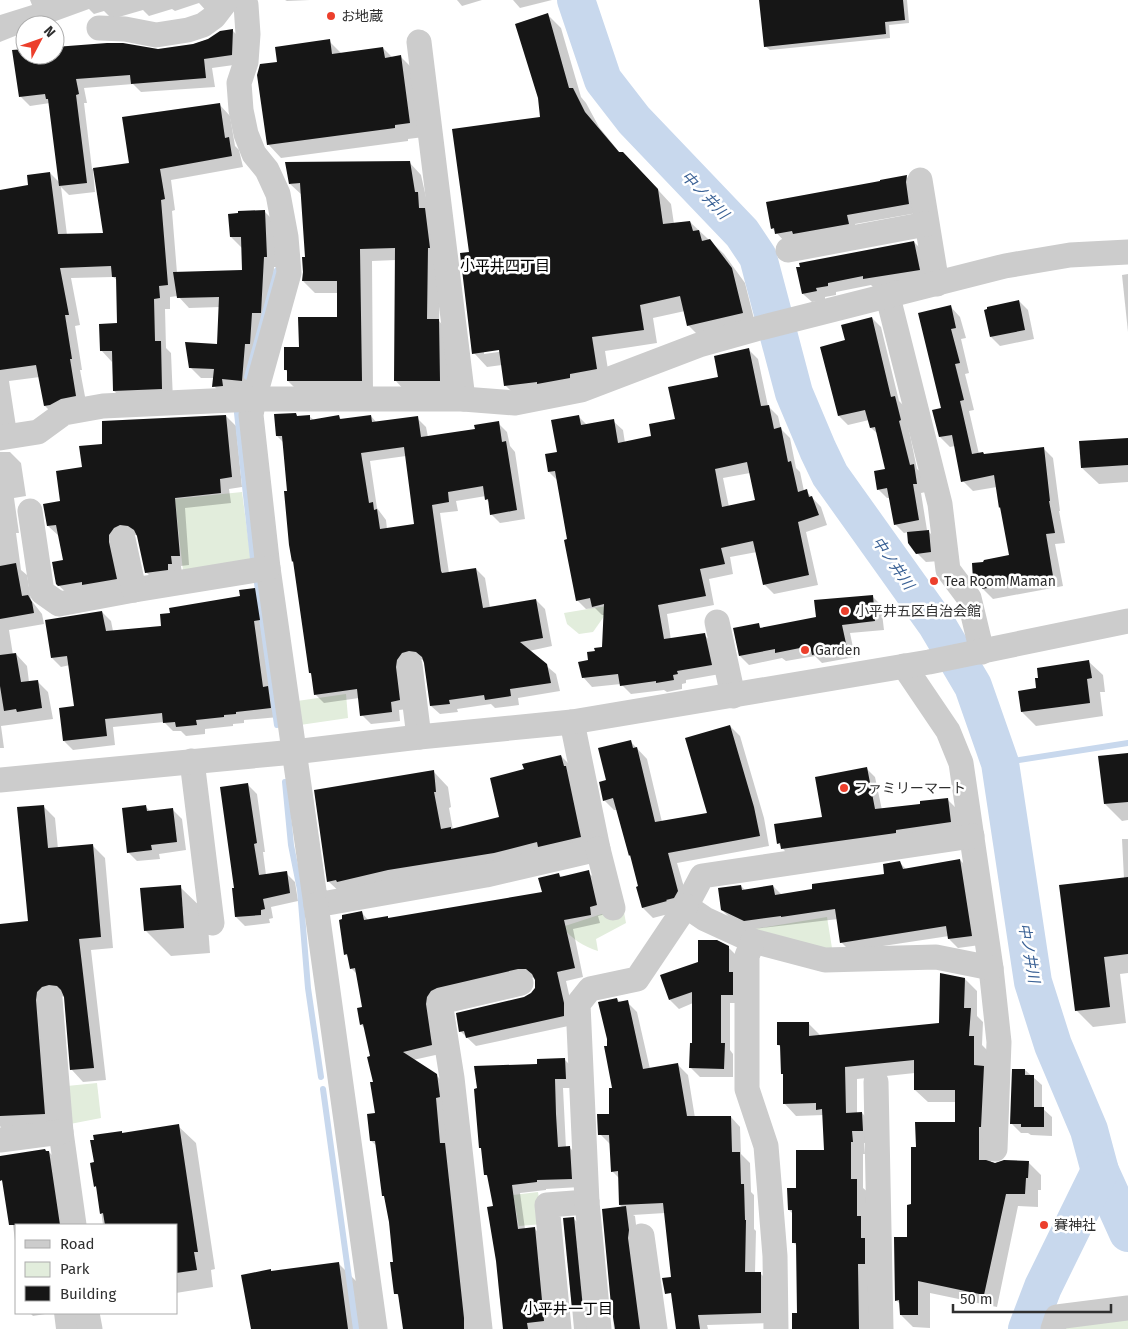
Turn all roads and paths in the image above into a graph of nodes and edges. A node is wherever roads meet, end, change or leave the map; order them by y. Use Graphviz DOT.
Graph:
graph roads {
  1 [pos="227,0"];
  2 [pos="244,0"];
  3 [pos="99,28"];
  4 [pos="419,42"];
  5 [pos="920,180"];
  6 [pos="926,224"];
  7 [pos="788,250"];
  8 [pos="1128,252"];
  9 [pos="937,284"];
  10 [pos="888,297"];
  11 [pos="254,399"];
  12 [pos="463,399"];
  13 [pos="0,438"];
  14 [pos="30,511"];
  15 [pos="123,539"];
  16 [pos="268,568"];
  17 [pos="134,590"];
  18 [pos="1128,621"];
  19 [pos="717,622"];
  20 [pos="979,652"];
  21 [pos="410,665"];
  22 [pos="904,666"];
  23 [pos="733,696"];
  24 [pos="572,722"];
  25 [pos="419,737"];
  26 [pos="294,752"];
  27 [pos="192,761"];
  28 [pos="0,780"];
  29 [pos="972,836"];
  30 [pos="598,849"];
  31 [pos="316,905"];
  32 [pos="686,906"];
  33 [pos="613,908"];
  34 [pos="212,923"];
  35 [pos="753,941"];
  36 [pos="991,968"];
  37 [pos="521,983"];
  38 [pos="50,999"];
  39 [pos="876,1082"];
  40 [pos="61,1132"];
  41 [pos="0,1140"];
  42 [pos="996,1149"];
  43 [pos="587,1202"];
  44 [pos="74,1224"];
  45 [pos="642,1236"];
  46 [pos="1128,1308"];
  47 [pos="87,1314"];
  48 [pos="90,1329"];
  49 [pos="375,1329"];
  50 [pos="480,1329"];
  51 [pos="559,1329"];
  52 [pos="599,1329"];
  53 [pos="655,1329"];
  54 [pos="776,1329"];
  55 [pos="881,1329"];
  56 [pos="1053,1329"];
  1 -- 3 [label="street"];
  2 -- 11 [label="street"];
  4 -- 12 [label="street"];
  5 -- 6 [label="street"];
  6 -- 7 [label="street"];
  6 -- 9 [label="street"];
  8 -- 9 [label="street"];
  9 -- 10 [label="street"];
  10 -- 12 [label="street"];
  10 -- 20 [label="street"];
  11 -- 12 [label="street"];
  11 -- 13 [label="street"];
  11 -- 16 [label="street"];
  14 -- 17 [label="street"];
  15 -- 17 [label="street"];
  16 -- 17 [label="street"];
  16 -- 26 [label="street"];
  18 -- 20 [label="street"];
  19 -- 23 [label="street"];
  20 -- 22 [label="street"];
  21 -- 25 [label="street"];
  22 -- 23 [label="street"];
  22 -- 29 [label="street"];
  23 -- 24 [label="street"];
  24 -- 25 [label="street"];
  24 -- 30 [label="street"];
  25 -- 26 [label="street"];
  26 -- 27 [label="street"];
  26 -- 31 [label="street"];
  27 -- 28 [label="street"];
  27 -- 34 [label="street"];
  29 -- 32 [label="street"];
  29 -- 36 [label="street"];
  30 -- 31 [label="street"];
  30 -- 33 [label="street"];
  31 -- 49 [label="street"];
  32 -- 35 [label="street"];
  32 -- 43 [label="street"];
  35 -- 36 [label="street"];
  35 -- 54 [label="street"];
  36 -- 42 [label="street"];
  37 -- 50 [label="street"];
  38 -- 40 [label="street"];
  39 -- 55 [label="street"];
  40 -- 41 [label="street"];
  40 -- 44 [label="street"];
  43 -- 51 [label="street"];
  43 -- 52 [label="street"];
  45 -- 53 [label="street"];
  46 -- 56 [label="street"];
  47 -- 48 [label="street"];
}
